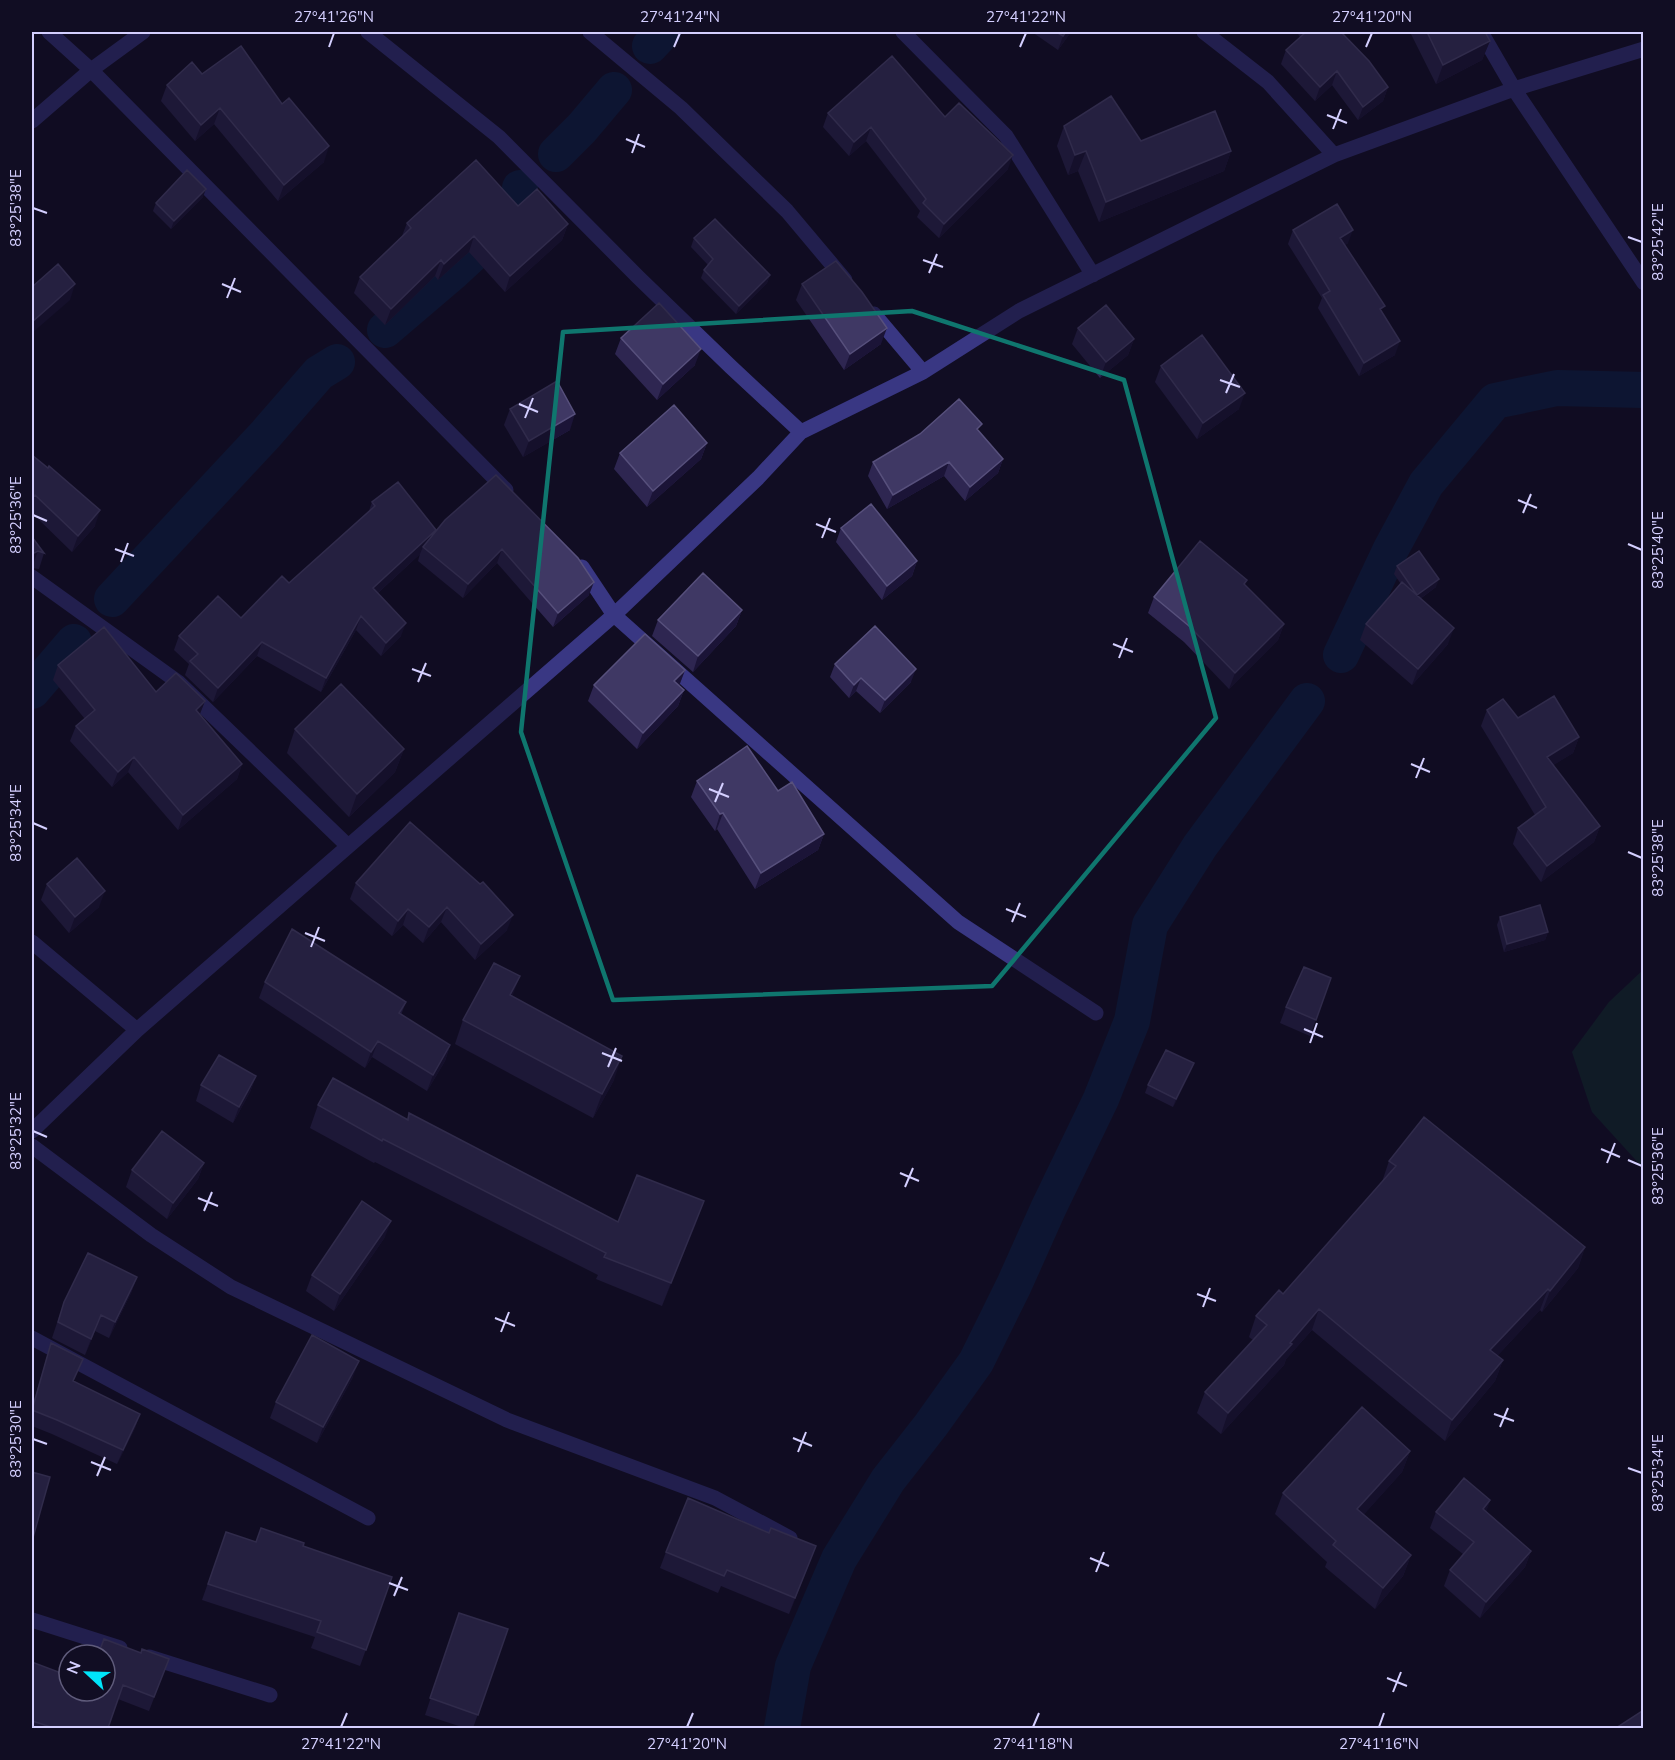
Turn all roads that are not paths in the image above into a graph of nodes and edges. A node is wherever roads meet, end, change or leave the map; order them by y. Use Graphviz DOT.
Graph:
graph roads {
  1 [pos="49,32"];
  2 [pos="142,32"];
  3 [pos="368,32"];
  4 [pos="590,32"];
  5 [pos="903,32"];
  6 [pos="1204,32"];
  7 [pos="1481,32"];
  8 [pos="1644,49"];
  9 [pos="92,70"];
  10 [pos="1514,89"];
  11 [pos="32,121"];
  12 [pos="1334,155"];
  13 [pos="1093,275"];
  14 [pos="1644,282"];
  15 [pos="923,372"];
  16 [pos="801,432"];
  17 [pos="517,501"];
  18 [pos="575,560"];
  19 [pos="32,577"];
  20 [pos="614,615"];
  21 [pos="348,846"];
  22 [pos="32,942"];
  23 [pos="1096,1013"];
  24 [pos="137,1030"];
  25 [pos="32,1131"];
  26 [pos="32,1146"];
  27 [pos="32,1338"];
  28 [pos="368,1518"];
  29 [pos="799,1543"];
  30 [pos="32,1620"];
  31 [pos="270,1695"];
  1 -- 9 [label="street"];
  2 -- 9 [label="street"];
  3 -- 16 [label="street"];
  4 -- 15 [label="street"];
  5 -- 13 [label="street"];
  6 -- 12 [label="street"];
  7 -- 10 [label="street"];
  8 -- 10 [label="street"];
  9 -- 11 [label="street"];
  9 -- 17 [label="street"];
  10 -- 12 [label="street"];
  10 -- 14 [label="street"];
  12 -- 13 [label="street"];
  13 -- 15 [label="street"];
  15 -- 16 [label="street"];
  16 -- 20 [label="street"];
  18 -- 20 [label="street"];
  19 -- 21 [label="street"];
  20 -- 21 [label="street"];
  20 -- 23 [label="street"];
  21 -- 24 [label="street"];
  22 -- 24 [label="street"];
  24 -- 25 [label="street"];
  26 -- 29 [label="street"];
  27 -- 28 [label="street"];
  30 -- 31 [label="street"];
}
